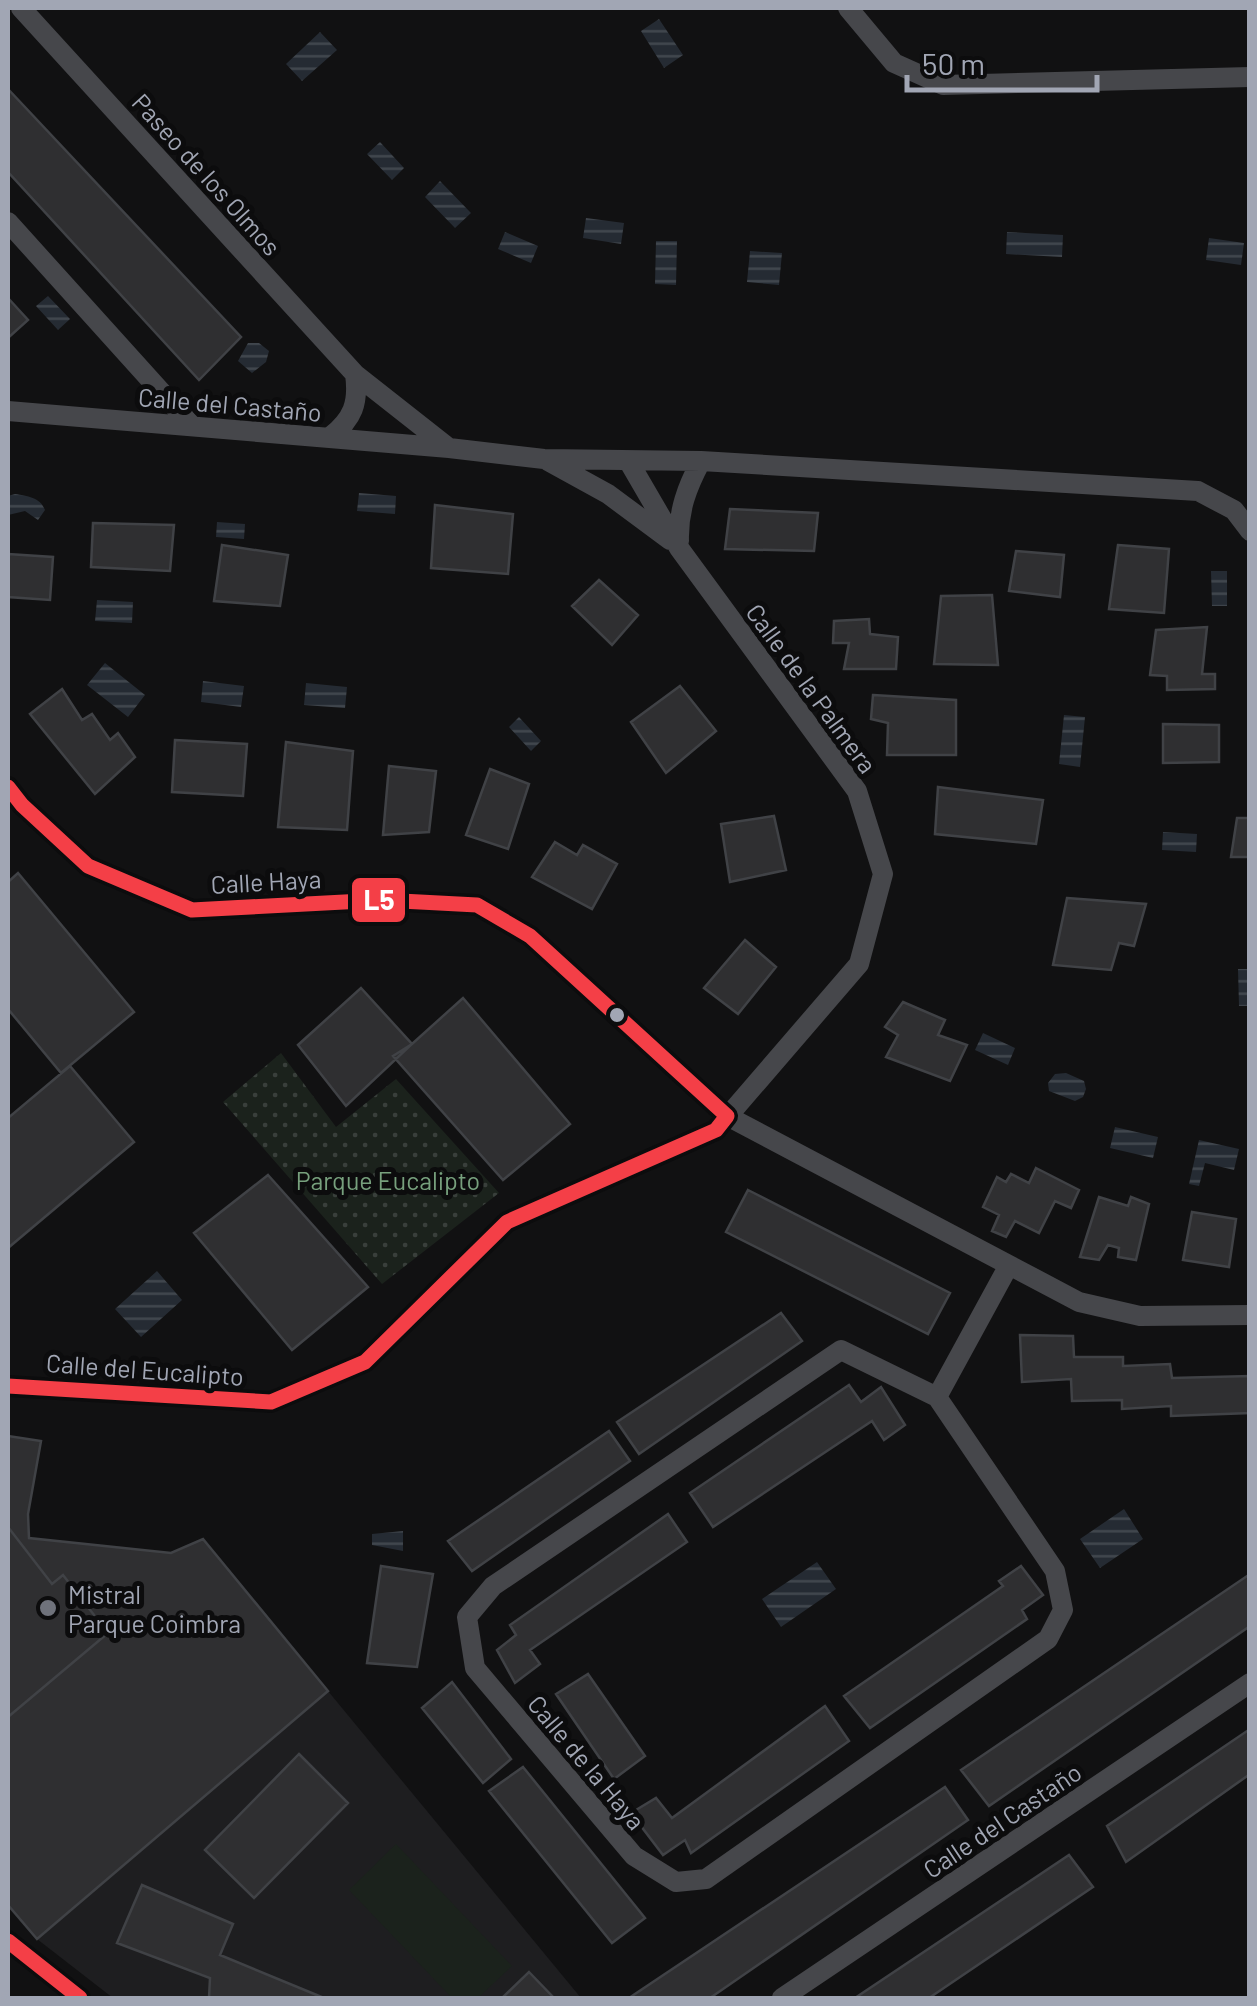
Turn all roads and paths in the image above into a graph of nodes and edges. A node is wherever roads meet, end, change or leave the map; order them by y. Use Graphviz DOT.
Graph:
graph roads {
  1 [pos="21,8"];
  2 [pos="848,8"];
  3 [pos="1250,77"];
  4 [pos="8,222"];
  5 [pos="355,374"];
  6 [pos="8,411"];
  7 [pos="192,426"];
  8 [pos="330,438"];
  9 [pos="449,448"];
  10 [pos="544,459"];
  11 [pos="702,461"];
  12 [pos="629,462"];
  13 [pos="1250,531"];
  14 [pos="680,548"];
  15 [pos="8,789"];
  16 [pos="727,1116"];
  17 [pos="1008,1265"];
  18 [pos="1250,1315"];
  19 [pos="8,1386"];
  20 [pos="936,1397"];
  21 [pos="1250,1683"];
  22 [pos="8,1940"];
  23 [pos="80,1998"];
  24 [pos="782,1998"];
  1 -- 5 [label="street, Paseo de los Olmos"];
  2 -- 3 [label="street"];
  4 -- 7 [label="street"];
  5 -- 8 [label="street"];
  5 -- 9 [label="street, Paseo de los Olmos"];
  6 -- 7 [label="street, Calle del Castaño"];
  7 -- 8 [label="street, Calle del Castaño"];
  8 -- 9 [label="street, Calle del Castaño"];
  9 -- 10 [label="street"];
  10 -- 12 [label="street"];
  10 -- 14 [label="street"];
  11 -- 12 [label="street"];
  11 -- 13 [label="street"];
  11 -- 14 [label="street"];
  12 -- 14 [label="street, Calle de la Palmera"];
  14 -- 16 [label="street, Calle de la Palmera"];
  15 -- 16 [label="street, Calle Haya"];
  16 -- 17 [label="street"];
  16 -- 19 [label="street, Calle del Eucalipto"];
  17 -- 18 [label="street"];
  17 -- 20 [label="street"];
  20 -- 20 [label="street, Calle de la Haya"];
  21 -- 24 [label="street, Calle del Castaño"];
  22 -- 23 [label="street"];
}
